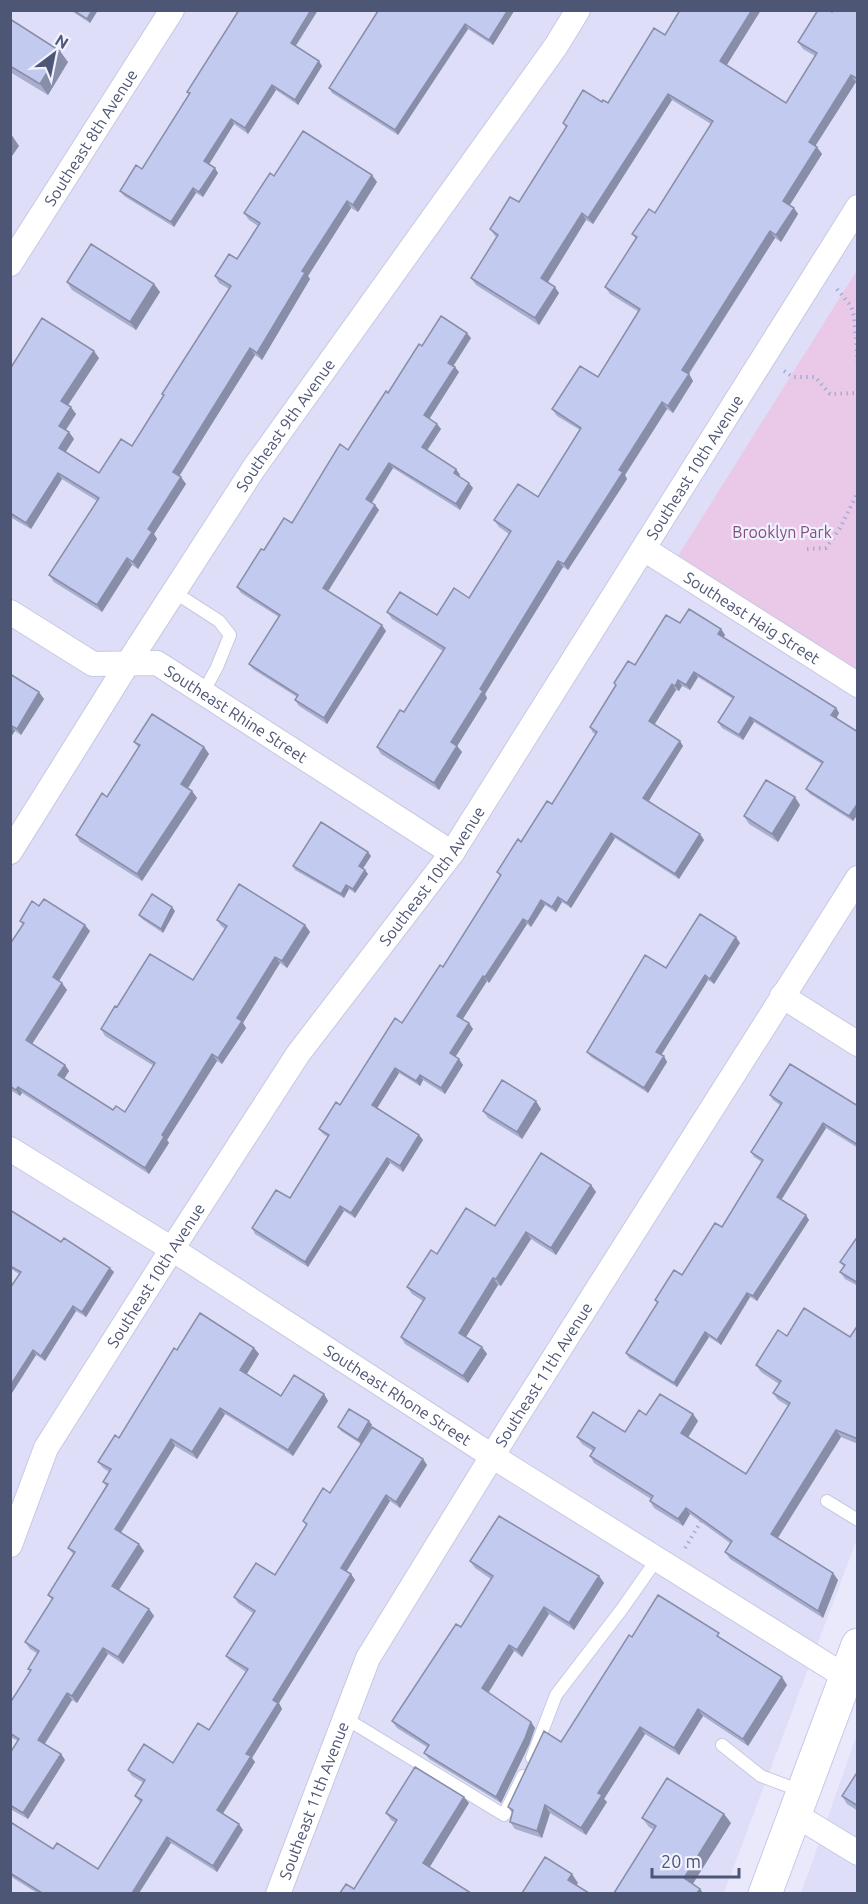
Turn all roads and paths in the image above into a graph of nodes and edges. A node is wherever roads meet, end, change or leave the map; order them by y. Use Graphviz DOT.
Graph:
graph roads {
  1 [pos="172,10"];
  2 [pos="578,10"];
  3 [pos="858,207"];
  4 [pos="10,264"];
  5 [pos="820,267"];
  6 [pos="764,358"];
  7 [pos="858,366"];
  8 [pos="858,393"];
  9 [pos="858,492"];
  10 [pos="644,549"];
  11 [pos="807,549"];
  12 [pos="174,592"];
  13 [pos="10,612"];
  14 [pos="128,663"];
  15 [pos="858,685"];
  16 [pos="203,693"];
  17 [pos="10,852"];
  18 [pos="452,853"];
  19 [pos="858,878"];
  20 [pos="782,996"];
  21 [pos="858,1044"];
  22 [pos="10,1149"];
  23 [pos="172,1249"];
  24 [pos="492,1456"];
  25 [pos="826,1501"];
  26 [pos="705,1515"];
  27 [pos="858,1520"];
  28 [pos="10,1545"];
  29 [pos="665,1564"];
  30 [pos="858,1645"];
  31 [pos="846,1677"];
  32 [pos="345,1718"];
  33 [pos="722,1744"];
  34 [pos="799,1803"];
  35 [pos="858,1853"];
  36 [pos="279,1893"];
  37 [pos="765,1893"];
  1 -- 4 [label="street, Southeast 8th Avenue"];
  2 -- 12 [label="street, Southeast 9th Avenue"];
  3 -- 5 [label="street, Southeast 10th Avenue"];
  5 -- 6 [label="street, Southeast 10th Avenue"];
  5 -- 7 [label="path"];
  6 -- 8 [label="path"];
  6 -- 10 [label="street, Southeast 10th Avenue"];
  9 -- 11 [label="path"];
  10 -- 15 [label="street, Southeast Haig Street"];
  10 -- 18 [label="street, Southeast 10th Avenue"];
  12 -- 14 [label="street, Southeast 9th Avenue"];
  12 -- 16 [label="lane"];
  13 -- 14 [label="street, Southeast Rhine Street"];
  14 -- 16 [label="street, Southeast Rhine Street"];
  14 -- 17 [label="street, Southeast 9th Avenue"];
  16 -- 18 [label="street, Southeast Rhine Street"];
  18 -- 23 [label="street, Southeast 10th Avenue"];
  19 -- 20 [label="street, Southeast 11th Avenue"];
  20 -- 21 [label="street"];
  20 -- 24 [label="street, Southeast 11th Avenue"];
  22 -- 23 [label="street, Southeast Rhone Street"];
  23 -- 24 [label="street, Southeast Rhone Street"];
  23 -- 28 [label="street, Southeast 10th Avenue"];
  24 -- 29 [label="street, Southeast Rhone Street"];
  24 -- 32 [label="street, Southeast 11th Avenue"];
  25 -- 27 [label="lane"];
  26 -- 29 [label="path"];
  29 -- 31 [label="street, Southeast Rhone Street"];
  29 -- 32 [label="lane"];
  30 -- 31 [label="main road"];
  31 -- 34 [label="main road"];
  32 -- 36 [label="street, Southeast 11th Avenue"];
  33 -- 34 [label="lane"];
  34 -- 35 [label="street"];
  34 -- 37 [label="main road"];
}
